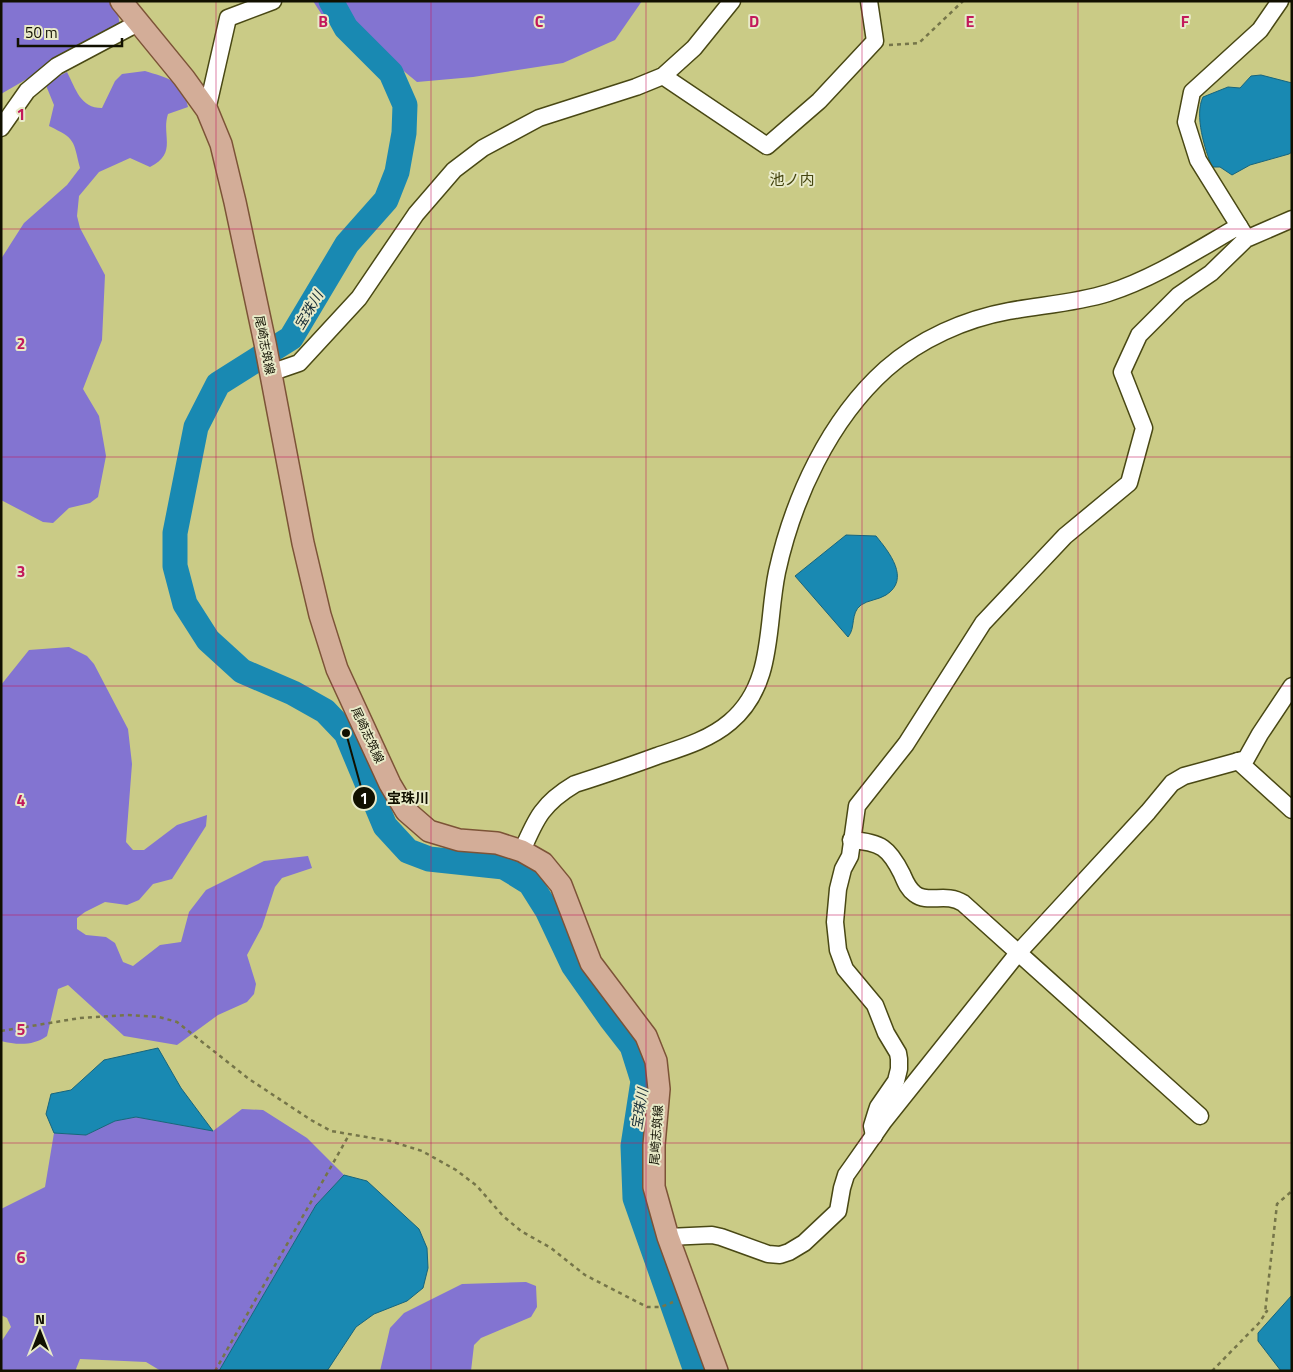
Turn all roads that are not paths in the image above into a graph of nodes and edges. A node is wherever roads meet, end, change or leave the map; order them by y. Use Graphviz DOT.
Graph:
graph roads {
  1 [pos="121,1"];
  2 [pos="272,1"];
  3 [pos="732,1"];
  4 [pos="869,1"];
  5 [pos="1280,1"];
  6 [pos="138,23"];
  7 [pos="663,76"];
  8 [pos="207,110"];
  9 [pos="1,128"];
  10 [pos="1292,219"];
  11 [pos="1243,232"];
  12 [pos="270,369"];
  13 [pos="1292,686"];
  14 [pos="1238,761"];
  15 [pos="1292,810"];
  16 [pos="852,840"];
  17 [pos="522,851"];
  18 [pos="1018,953"];
  19 [pos="1200,1116"];
  20 [pos="874,1136"];
  21 [pos="668,1238"];
  22 [pos="717,1371"];
  1 -- 6 [label="main road, 尾崎志筑線"];
  2 -- 8 [label="street"];
  3 -- 7 [label="street"];
  4 -- 7 [label="street"];
  5 -- 11 [label="street"];
  6 -- 8 [label="main road, 尾崎志筑線"];
  6 -- 9 [label="street"];
  7 -- 12 [label="street"];
  8 -- 12 [label="main road, 尾崎志筑線"];
  10 -- 11 [label="street"];
  11 -- 16 [label="street"];
  11 -- 17 [label="street"];
  12 -- 17 [label="main road, 尾崎志筑線"];
  13 -- 14 [label="street"];
  14 -- 15 [label="street"];
  14 -- 18 [label="street"];
  16 -- 18 [label="street"];
  16 -- 20 [label="street"];
  17 -- 21 [label="main road, 尾崎志筑線"];
  18 -- 19 [label="street"];
  18 -- 20 [label="street"];
  20 -- 21 [label="street"];
  21 -- 22 [label="main road, 尾崎志筑線"];
}
